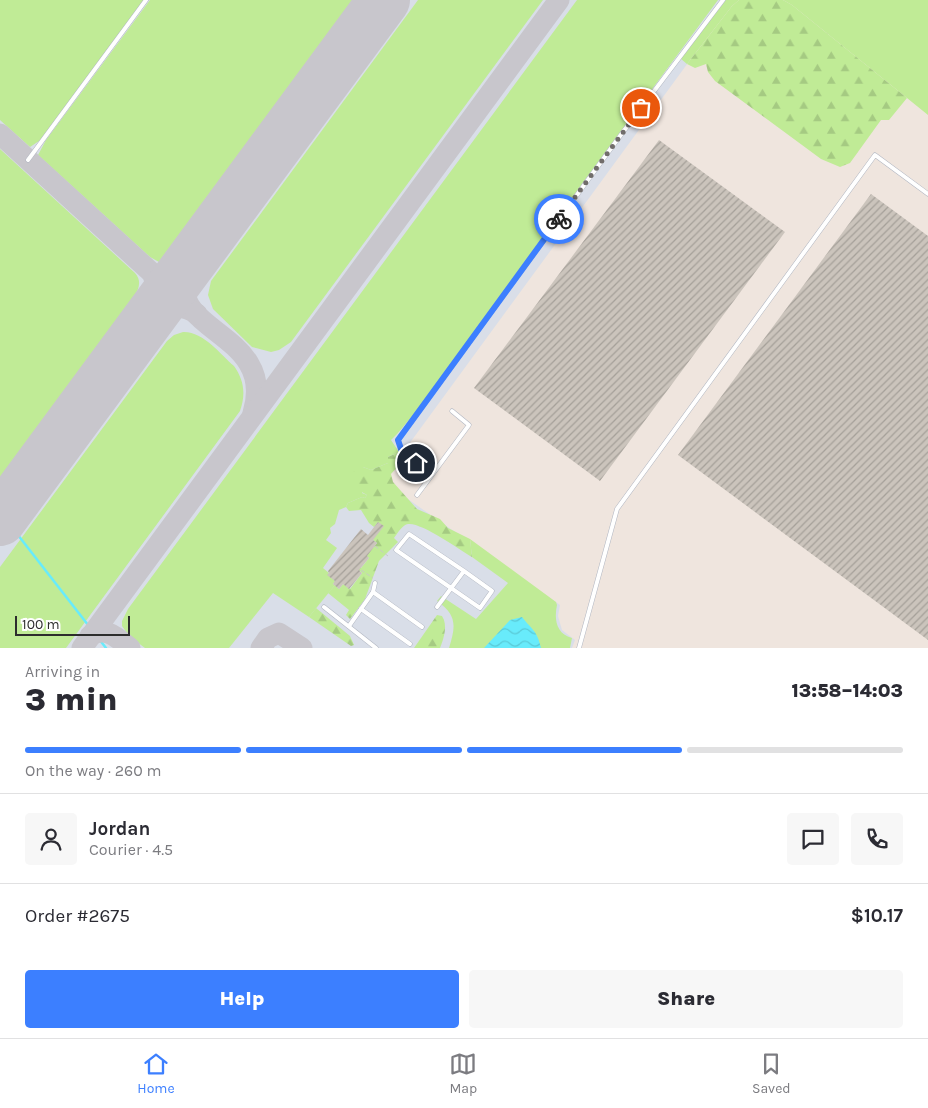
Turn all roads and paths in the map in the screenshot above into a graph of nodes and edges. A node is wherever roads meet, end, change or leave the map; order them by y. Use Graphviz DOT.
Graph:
graph roads {
  1 [pos="146,0"];
  2 [pos="722,0"];
  3 [pos="28,160"];
  4 [pos="928,194"];
  5 [pos="452,411"];
  6 [pos="416,463"];
  7 [pos="417,494"];
  8 [pos="375,546"];
  9 [pos="388,556"];
  10 [pos="361,570"];
  11 [pos="464,571"];
  12 [pos="376,580"];
  13 [pos="451,588"];
  14 [pos="374,592"];
  15 [pos="324,607"];
  16 [pos="437,607"];
  17 [pos="361,609"];
  18 [pos="349,626"];
  19 [pos="422,627"];
  20 [pos="410,644"];
  21 [pos="376,648"];
  22 [pos="580,648"];
  1 -- 3 [label="lane"];
  2 -- 6 [label="lane"];
  4 -- 22 [label="lane"];
  5 -- 7 [label="lane"];
  8 -- 9 [label="path"];
  10 -- 12 [label="path"];
  11 -- 13 [label="lane"];
  11 -- 13 [label="lane"];
  11 -- 13 [label="lane"];
  12 -- 14 [label="lane"];
  13 -- 16 [label="lane"];
  14 -- 17 [label="lane"];
  14 -- 19 [label="lane"];
  15 -- 18 [label="lane"];
  17 -- 18 [label="lane"];
  17 -- 20 [label="lane"];
  18 -- 21 [label="lane"];
}
